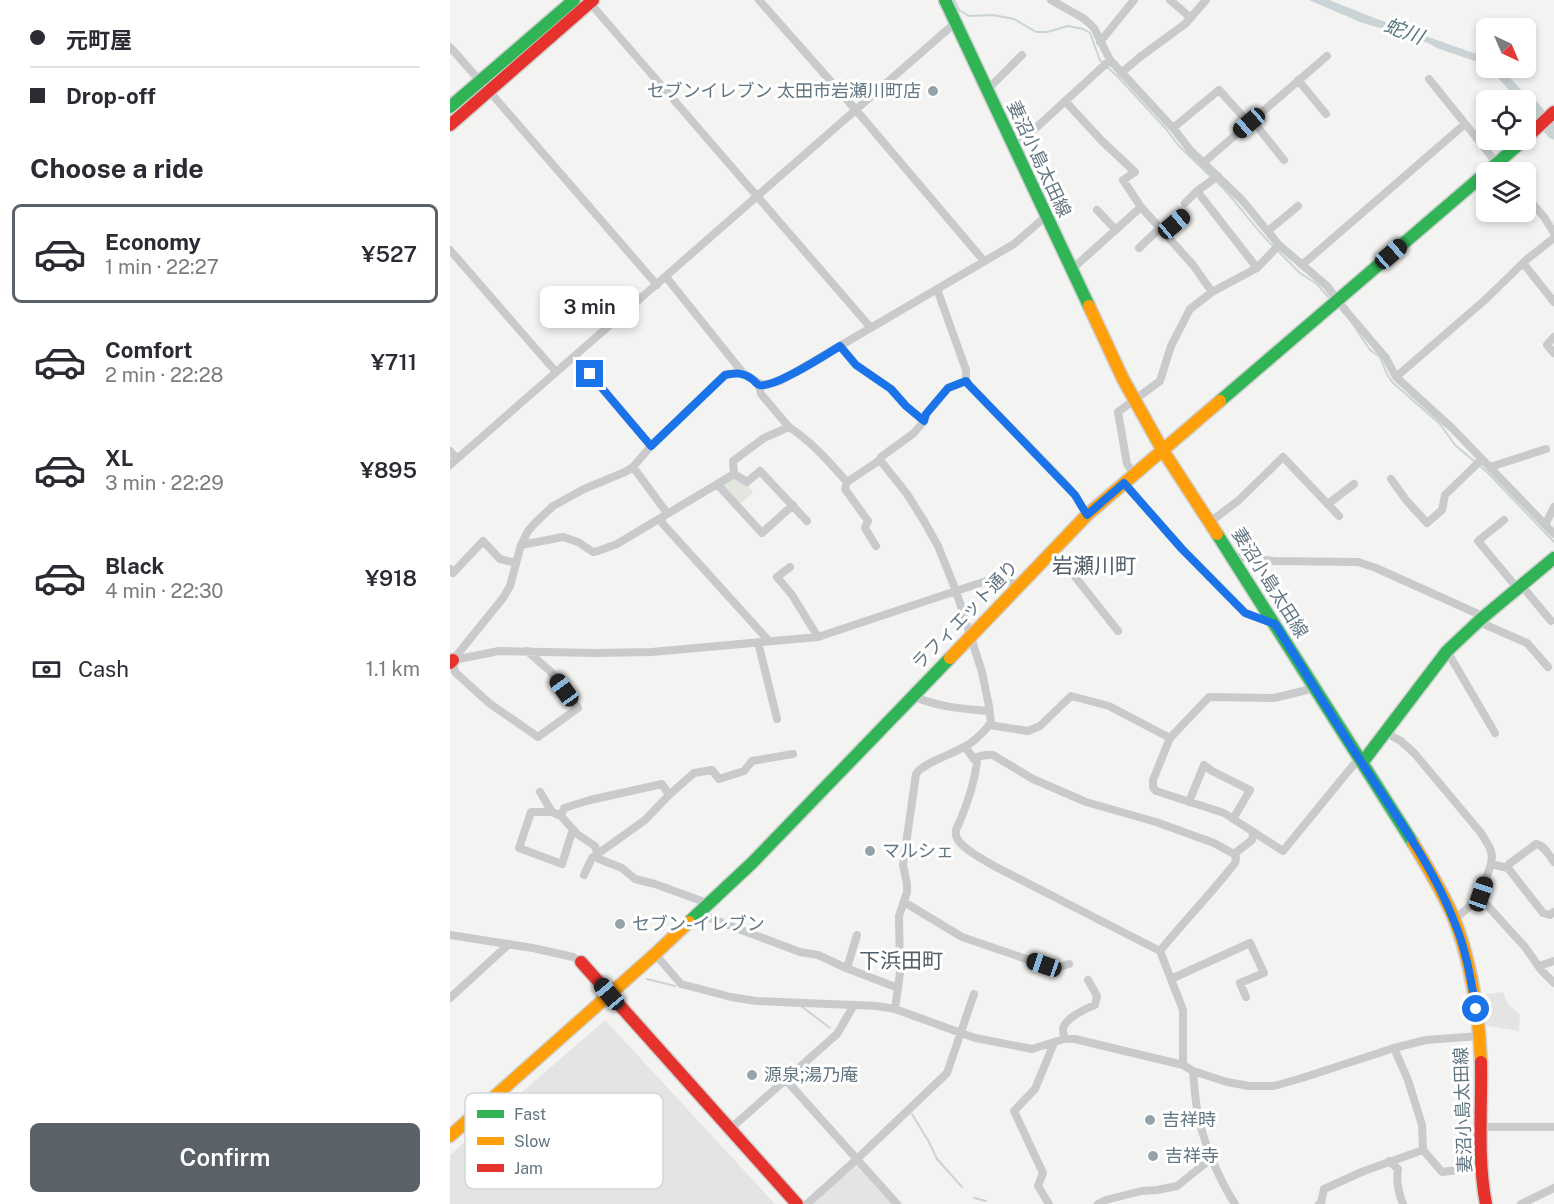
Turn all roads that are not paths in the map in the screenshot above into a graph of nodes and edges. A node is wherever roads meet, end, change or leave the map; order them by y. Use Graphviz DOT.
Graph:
graph roads {
  1 [pos="574,0"];
  2 [pos="759,0"];
  3 [pos="945,0"];
  4 [pos="1051,0"];
  5 [pos="1134,0"];
  6 [pos="1170,0"];
  7 [pos="1206,0"];
  8 [pos="592,2"];
  9 [pos="1066,3"];
  10 [pos="1191,18"];
  11 [pos="955,23"];
  12 [pos="1100,42"];
  13 [pos="450,47"];
  14 [pos="1022,55"];
  15 [pos="1327,56"];
  16 [pos="1110,60"];
  17 [pos="1121,73"];
  18 [pos="1429,79"];
  19 [pos="1298,80"];
  20 [pos="480,81"];
  21 [pos="987,90"];
  22 [pos="489,91"];
  23 [pos="1065,101"];
  24 [pos="450,107"];
  25 [pos="856,110"];
  26 [pos="1554,112"];
  27 [pos="1326,114"];
  28 [pos="1251,121"];
  29 [pos="1465,124"];
  30 [pos="450,125"];
  31 [pos="1173,128"];
  32 [pos="1536,129"];
  33 [pos="1014,148"];
  34 [pos="1516,150"];
  35 [pos="1284,160"];
  36 [pos="1495,162"];
  37 [pos="1505,162"];
  38 [pos="1203,163"];
  39 [pos="1218,176"];
  40 [pos="1476,187"];
  41 [pos="1197,191"];
  42 [pos="757,197"];
  43 [pos="1185,203"];
  44 [pos="1298,206"];
  45 [pos="1141,207"];
  46 [pos="1536,208"];
  47 [pos="1098,210"];
  48 [pos="1184,215"];
  49 [pos="1046,216"];
  50 [pos="1116,230"];
  51 [pos="1162,230"];
  52 [pos="1268,231"];
  53 [pos="1554,233"];
  54 [pos="1554,238"];
  55 [pos="1279,245"];
  56 [pos="1139,248"];
  57 [pos="450,250"];
  58 [pos="984,261"];
  59 [pos="1523,263"];
  60 [pos="1302,266"];
  61 [pos="1257,268"];
  62 [pos="1071,270"];
  63 [pos="666,277"];
  64 [pos="657,285"];
  65 [pos="937,289"];
  66 [pos="1212,292"];
  67 [pos="1338,299"];
  68 [pos="1554,302"];
  69 [pos="871,328"];
  70 [pos="1554,338"];
  71 [pos="840,346"];
  72 [pos="1554,353"];
  73 [pos="575,356"];
  74 [pos="555,372"];
  75 [pos="743,373"];
  76 [pos="1396,377"];
  77 [pos="966,381"];
  78 [pos="759,385"];
  79 [pos="1134,400"];
  80 [pos="924,421"];
  81 [pos="789,427"];
  82 [pos="651,446"];
  83 [pos="1162,449"];
  84 [pos="1546,449"];
  85 [pos="450,451"];
  86 [pos="1482,459"];
  87 [pos="880,460"];
  88 [pos="453,462"];
  89 [pos="633,467"];
  90 [pos="1490,467"];
  91 [pos="734,474"];
  92 [pos="1129,479"];
  93 [pos="1391,479"];
  94 [pos="848,482"];
  95 [pos="717,484"];
  96 [pos="1354,484"];
  97 [pos="1328,504"];
  98 [pos="793,505"];
  99 [pos="1554,507"];
  100 [pos="667,513"];
  101 [pos="1087,515"];
  102 [pos="1339,516"];
  103 [pos="807,520"];
  104 [pos="1504,520"];
  105 [pos="1210,522"];
  106 [pos="1545,525"];
  107 [pos="1554,534"];
  108 [pos="521,545"];
  109 [pos="876,546"];
  110 [pos="1053,549"];
  111 [pos="1232,556"];
  112 [pos="1554,558"];
  113 [pos="516,563"];
  114 [pos="790,567"];
  115 [pos="451,572"];
  116 [pos="1016,588"];
  117 [pos="1520,588"];
  118 [pos="956,591"];
  119 [pos="1480,619"];
  120 [pos="1551,621"];
  121 [pos="1275,624"];
  122 [pos="1118,631"];
  123 [pos="818,637"];
  124 [pos="969,637"];
  125 [pos="769,641"];
  126 [pos="758,642"];
  127 [pos="526,651"];
  128 [pos="1447,651"];
  129 [pos="451,660"];
  130 [pos="1548,668"];
  131 [pos="1315,688"];
  132 [pos="913,696"];
  133 [pos="989,711"];
  134 [pos="777,719"];
  135 [pos="989,725"];
  136 [pos="1386,733"];
  137 [pos="1495,733"];
  138 [pos="1170,738"];
  139 [pos="965,747"];
  140 [pos="793,754"];
  141 [pos="973,758"];
  142 [pos="1360,761"];
  143 [pos="540,792"];
  144 [pos="669,795"];
  145 [pos="1189,802"];
  146 [pos="552,812"];
  147 [pos="561,816"];
  148 [pos="1233,819"];
  149 [pos="573,829"];
  150 [pos="1252,831"];
  151 [pos="597,854"];
  152 [pos="1234,854"];
  153 [pos="1554,861"];
  154 [pos="1491,864"];
  155 [pos="1508,868"];
  156 [pos="584,875"];
  157 [pos="1478,899"];
  158 [pos="904,902"];
  159 [pos="710,904"];
  160 [pos="1554,912"];
  161 [pos="699,914"];
  162 [pos="1454,920"];
  163 [pos="450,935"];
  164 [pos="857,935"];
  165 [pos="509,944"];
  166 [pos="1160,951"];
  167 [pos="655,954"];
  168 [pos="1554,961"];
  169 [pos="580,962"];
  170 [pos="1069,964"];
  171 [pos="1539,966"];
  172 [pos="847,968"];
  173 [pos="1171,979"];
  174 [pos="1088,980"];
  175 [pos="1554,983"];
  176 [pos="898,988"];
  177 [pos="609,994"];
  178 [pos="974,994"];
  179 [pos="1246,997"];
  180 [pos="450,998"];
  181 [pos="854,1005"];
  182 [pos="895,1009"];
  183 [pos="960,1033"];
  184 [pos="1479,1036"];
  185 [pos="1065,1039"];
  186 [pos="1054,1043"];
  187 [pos="1394,1048"];
  188 [pos="1183,1065"];
  189 [pos="1193,1071"];
  190 [pos="786,1080"];
  191 [pos="498,1093"];
  192 [pos="465,1123"];
  193 [pos="1481,1126"];
  194 [pos="1554,1127"];
  195 [pos="730,1129"];
  196 [pos="450,1136"];
  197 [pos="1423,1150"];
  198 [pos="1212,1158"];
  199 [pos="857,1159"];
  200 [pos="1389,1161"];
  201 [pos="1482,1167"];
  202 [pos="1554,1188"];
  203 [pos="797,1204"];
  204 [pos="807,1204"];
  205 [pos="897,1204"];
  206 [pos="1049,1204"];
  207 [pos="1098,1204"];
  208 [pos="1235,1204"];
  209 [pos="1319,1204"];
  210 [pos="1403,1204"];
  211 [pos="1486,1204"];
  212 [pos="1521,1204"];
  1 -- 20 [label="main road"];
  2 -- 25 [label="street"];
  3 -- 11 [label="main road, 妻沼小島太田線"];
  4 -- 9 [label="street"];
  5 -- 12 [label="street"];
  6 -- 10 [label="street"];
  7 -- 10 [label="street"];
  8 -- 22 [label="main road"];
  8 -- 42 [label="street"];
  9 -- 12 [label="street"];
  10 -- 17 [label="street"];
  11 -- 21 [label="main road, 妻沼小島太田線"];
  11 -- 25 [label="street"];
  12 -- 16 [label="street"];
  13 -- 20 [label="street"];
  14 -- 21 [label="street"];
  15 -- 19 [label="street"];
  16 -- 17 [label="street"];
  16 -- 23 [label="street"];
  17 -- 31 [label="street"];
  18 -- 29 [label="street"];
  19 -- 27 [label="street"];
  19 -- 28 [label="street"];
  20 -- 24 [label="main road"];
  21 -- 33 [label="main road, 妻沼小島太田線"];
  22 -- 30 [label="main road"];
  22 -- 64 [label="street"];
  23 -- 33 [label="street"];
  23 -- 45 [label="street"];
  25 -- 42 [label="street"];
  25 -- 58 [label="street"];
  26 -- 32 [label="main road, ラフィエット通り"];
  28 -- 31 [label="street"];
  28 -- 35 [label="street"];
  28 -- 38 [label="street"];
  29 -- 36 [label="street"];
  29 -- 60 [label="street"];
  31 -- 38 [label="street"];
  33 -- 49 [label="main road, 妻沼小島太田線"];
  34 -- 37 [label="main road, ラフィエット通り"];
  38 -- 39 [label="street"];
  39 -- 41 [label="street"];
  39 -- 52 [label="street"];
  40 -- 67 [label="main road, ラフィエット通り"];
  41 -- 43 [label="street"];
  41 -- 61 [label="street"];
  42 -- 63 [label="street"];
  42 -- 69 [label="street"];
  44 -- 52 [label="street"];
  45 -- 50 [label="street"];
  45 -- 51 [label="street"];
  46 -- 53 [label="street"];
  47 -- 50 [label="street"];
  48 -- 51 [label="street"];
  49 -- 58 [label="street"];
  49 -- 62 [label="main road, 妻沼小島太田線"];
  50 -- 62 [label="street"];
  51 -- 56 [label="street"];
  51 -- 66 [label="street"];
  52 -- 55 [label="street"];
  54 -- 59 [label="street"];
  55 -- 60 [label="street"];
  55 -- 61 [label="street"];
  57 -- 74 [label="street"];
  58 -- 65 [label="street"];
  59 -- 68 [label="street"];
  59 -- 76 [label="street"];
  60 -- 67 [label="street"];
  61 -- 66 [label="street"];
  62 -- 79 [label="main road, 妻沼小島太田線"];
  63 -- 64 [label="street"];
  63 -- 75 [label="street"];
  64 -- 73 [label="street"];
  65 -- 69 [label="street"];
  65 -- 77 [label="street"];
  66 -- 79 [label="street"];
  67 -- 76 [label="street"];
  67 -- 83 [label="main road, ラフィエット通り"];
  69 -- 71 [label="street"];
  70 -- 72 [label="street"];
  71 -- 78 [label="street"];
  71 -- 80 [label="street"];
  73 -- 74 [label="street"];
  73 -- 82 [label="street"];
  74 -- 88 [label="street"];
  75 -- 78 [label="street"];
  75 -- 82 [label="street"];
  76 -- 86 [label="street"];
  77 -- 80 [label="street"];
  77 -- 101 [label="street"];
  78 -- 81 [label="street"];
  79 -- 83 [label="main road, 妻沼小島太田線"];
  79 -- 92 [label="street"];
  80 -- 87 [label="street"];
  81 -- 91 [label="street"];
  81 -- 94 [label="street"];
  82 -- 89 [label="street"];
  83 -- 92 [label="main road, ラフィエット通り"];
  83 -- 105 [label="main road, 妻沼小島太田線"];
  84 -- 90 [label="street"];
  85 -- 88 [label="street"];
  86 -- 90 [label="street"];
  86 -- 93 [label="street"];
  87 -- 94 [label="street"];
  87 -- 118 [label="street"];
  89 -- 100 [label="street"];
  89 -- 108 [label="street"];
  90 -- 106 [label="street"];
  91 -- 95 [label="street"];
  91 -- 98 [label="street"];
  92 -- 101 [label="main road, ラフィエット通り"];
  92 -- 121 [label="street"];
  94 -- 109 [label="street"];
  95 -- 98 [label="street"];
  95 -- 100 [label="street"];
  96 -- 97 [label="street"];
  97 -- 102 [label="street"];
  97 -- 105 [label="street"];
  98 -- 103 [label="street"];
  99 -- 106 [label="street"];
  100 -- 108 [label="street"];
  100 -- 125 [label="street"];
  101 -- 110 [label="main road, ラフィエット通り"];
  104 -- 117 [label="street"];
  105 -- 111 [label="main road, 妻沼小島太田線"];
  106 -- 107 [label="street"];
  108 -- 113 [label="street"];
  110 -- 116 [label="main road, ラフィエット通り"];
  110 -- 122 [label="street"];
  111 -- 119 [label="street"];
  111 -- 121 [label="main road, 妻沼小島太田線"];
  112 -- 117 [label="main road"];
  113 -- 115 [label="street"];
  113 -- 129 [label="street"];
  114 -- 123 [label="street"];
  116 -- 118 [label="street"];
  116 -- 124 [label="main road, ラフィエット通り"];
  117 -- 119 [label="main road"];
  117 -- 120 [label="street"];
  118 -- 123 [label="street"];
  118 -- 124 [label="street"];
  119 -- 128 [label="main road"];
  119 -- 130 [label="street"];
  121 -- 131 [label="main road, 妻沼小島太田線"];
  123 -- 125 [label="street"];
  124 -- 132 [label="main road, ラフィエット通り"];
  124 -- 133 [label="street"];
  125 -- 126 [label="street"];
  126 -- 127 [label="street"];
  126 -- 134 [label="street"];
  127 -- 129 [label="street"];
  127 -- 129 [label="street"];
  128 -- 136 [label="main road"];
  128 -- 137 [label="street"];
  131 -- 138 [label="street"];
  131 -- 142 [label="main road, 妻沼小島太田線"];
  132 -- 133 [label="street"];
  132 -- 159 [label="main road, ラフィエット通り"];
  133 -- 135 [label="street"];
  135 -- 138 [label="street"];
  135 -- 139 [label="street"];
  136 -- 142 [label="main road"];
  136 -- 154 [label="street"];
  138 -- 145 [label="street"];
  139 -- 141 [label="street"];
  139 -- 158 [label="street"];
  140 -- 144 [label="street"];
  141 -- 152 [label="street"];
  141 -- 166 [label="street"];
  142 -- 150 [label="street"];
  142 -- 162 [label="main road, 妻沼小島太田線"];
  143 -- 146 [label="street"];
  144 -- 147 [label="street"];
  144 -- 151 [label="street"];
  145 -- 148 [label="street"];
  145 -- 148 [label="street"];
  146 -- 147 [label="street"];
  146 -- 149 [label="street"];
  147 -- 149 [label="street"];
  148 -- 150 [label="street"];
  149 -- 151 [label="street"];
  150 -- 152 [label="street"];
  151 -- 156 [label="street"];
  151 -- 159 [label="street"];
  152 -- 166 [label="street"];
  153 -- 155 [label="street"];
  154 -- 155 [label="street"];
  154 -- 157 [label="street"];
  155 -- 160 [label="street"];
  157 -- 162 [label="street"];
  157 -- 171 [label="street"];
  158 -- 170 [label="street"];
  158 -- 176 [label="street"];
  159 -- 161 [label="main road, ラフィエット通り"];
  161 -- 167 [label="main road, ラフィエット通り"];
  161 -- 172 [label="street"];
  162 -- 184 [label="main road, 妻沼小島太田線"];
  163 -- 165 [label="street"];
  164 -- 172 [label="street"];
  165 -- 169 [label="street"];
  165 -- 180 [label="street"];
  166 -- 173 [label="street"];
  167 -- 177 [label="main road, ラフィエット通り"];
  167 -- 181 [label="street"];
  168 -- 171 [label="street"];
  169 -- 177 [label="main road"];
  171 -- 175 [label="street"];
  172 -- 176 [label="street"];
  173 -- 179 [label="street"];
  173 -- 188 [label="street"];
  174 -- 185 [label="street"];
  176 -- 182 [label="street"];
  177 -- 191 [label="main road, ラフィエット通り"];
  177 -- 195 [label="main road"];
  178 -- 183 [label="street"];
  181 -- 182 [label="street"];
  181 -- 190 [label="street"];
  182 -- 183 [label="street"];
  183 -- 186 [label="street"];
  183 -- 199 [label="street"];
  184 -- 187 [label="street"];
  184 -- 193 [label="main road, 妻沼小島太田線"];
  185 -- 186 [label="street"];
  185 -- 188 [label="street"];
  186 -- 206 [label="street"];
  187 -- 189 [label="street"];
  187 -- 197 [label="street"];
  188 -- 189 [label="street"];
  189 -- 198 [label="street"];
  190 -- 195 [label="street"];
  190 -- 199 [label="street"];
  192 -- 196 [label="main road, ラフィエット通り"];
  193 -- 194 [label="street"];
  193 -- 201 [label="main road, 妻沼小島太田線"];
  195 -- 203 [label="main road"];
  197 -- 200 [label="street"];
  197 -- 201 [label="street"];
  198 -- 207 [label="street"];
  198 -- 208 [label="street"];
  199 -- 204 [label="street"];
  199 -- 205 [label="street"];
  200 -- 209 [label="street"];
  200 -- 210 [label="street"];
  201 -- 211 [label="main road, 妻沼小島太田線"];
  202 -- 212 [label="street"];
}
